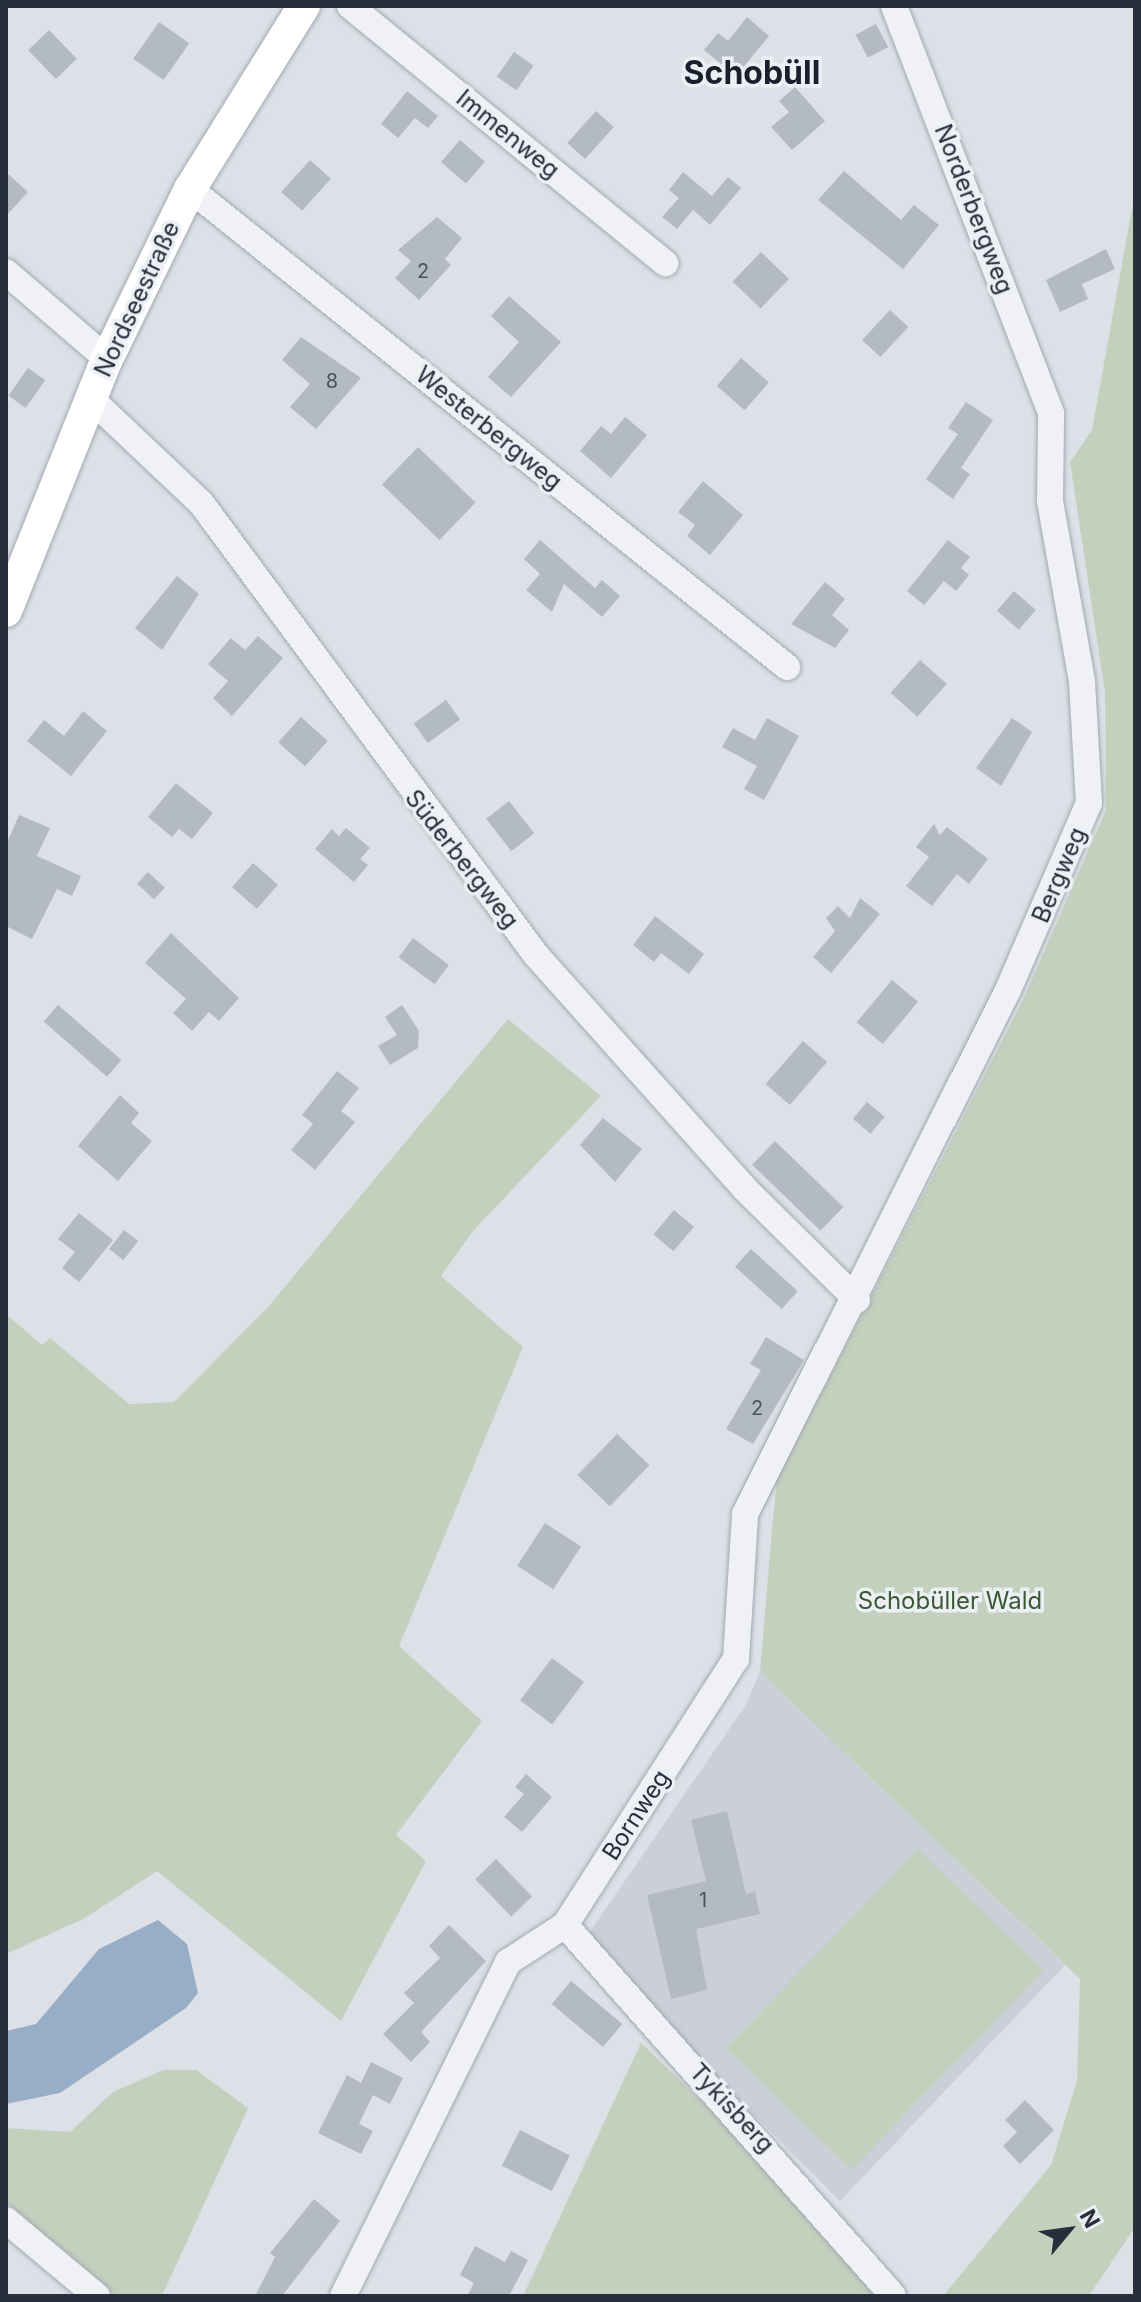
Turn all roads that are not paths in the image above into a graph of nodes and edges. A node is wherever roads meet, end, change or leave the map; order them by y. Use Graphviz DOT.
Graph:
graph roads {
  1 [pos="304,6"];
  2 [pos="350,6"];
  3 [pos="894,6"];
  4 [pos="190,189"];
  5 [pos="665,263"];
  6 [pos="6,272"];
  7 [pos="107,359"];
  8 [pos="91,399"];
  9 [pos="1051,413"];
  10 [pos="6,611"];
  11 [pos="787,667"];
  12 [pos="857,1300"];
  13 [pos="565,1925"];
  14 [pos="6,2220"];
  15 [pos="97,2296"];
  16 [pos="343,2296"];
  17 [pos="893,2296"];
  1 -- 4 [label="main road, Nordseestraße"];
  2 -- 5 [label="street, Immenweg"];
  3 -- 9 [label="street, Norderbergweg"];
  4 -- 7 [label="main road, Nordseestraße"];
  4 -- 11 [label="street, Westerbergweg"];
  6 -- 7 [label="street"];
  7 -- 8 [label="main road, Nordseestraße"];
  8 -- 10 [label="main road, Nordseestraße"];
  8 -- 12 [label="street, Süderbergweg"];
  9 -- 12 [label="street, Bergweg"];
  12 -- 13 [label="street, Bornweg"];
  13 -- 16 [label="street, Bornweg"];
  13 -- 17 [label="street, Tykisberg"];
  14 -- 15 [label="street"];
}
